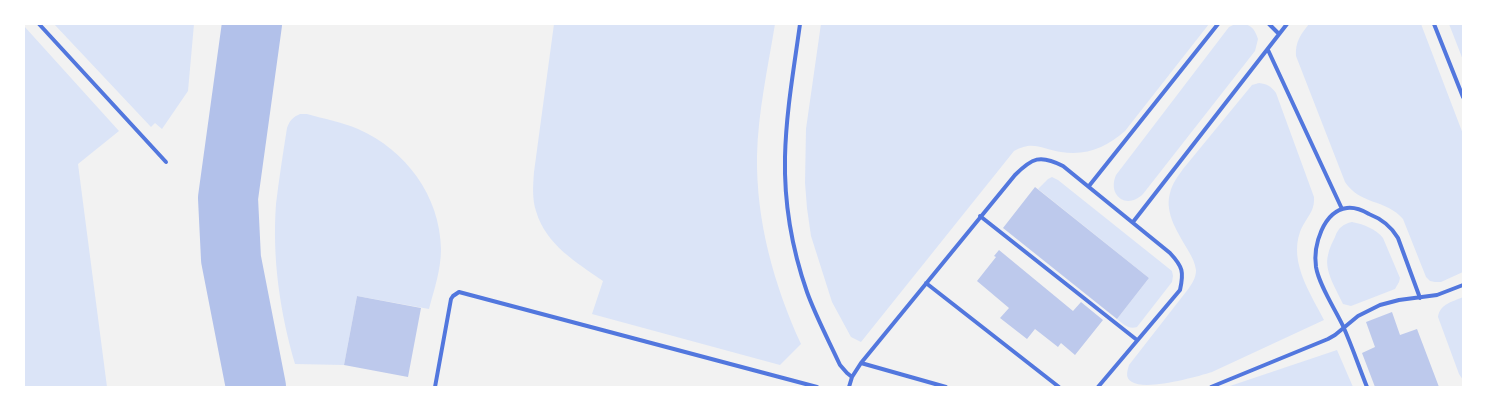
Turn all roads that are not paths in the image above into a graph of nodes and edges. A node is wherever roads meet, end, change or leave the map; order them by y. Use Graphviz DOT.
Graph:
graph roads {
  1 [pos="38,24"];
  2 [pos="800,24"];
  3 [pos="1218,24"];
  4 [pos="1269,24"];
  5 [pos="1288,24"];
  6 [pos="1434,24"];
  7 [pos="1279,34"];
  8 [pos="1268,50"];
  9 [pos="1463,97"];
  10 [pos="166,162"];
  11 [pos="1089,186"];
  12 [pos="1342,209"];
  13 [pos="980,216"];
  14 [pos="1133,222"];
  15 [pos="926,283"];
  16 [pos="1463,285"];
  17 [pos="1420,298"];
  18 [pos="1344,329"];
  19 [pos="1137,340"];
  20 [pos="861,363"];
  21 [pos="852,377"];
  22 [pos="435,387"];
  23 [pos="817,387"];
  24 [pos="849,387"];
  25 [pos="946,387"];
  26 [pos="1059,387"];
  27 [pos="1098,387"];
  28 [pos="1211,387"];
  29 [pos="1367,387"];
  1 -- 10 [label="lane"];
  2 -- 21 [label="lane"];
  3 -- 11 [label="lane"];
  4 -- 7 [label="lane"];
  5 -- 7 [label="lane"];
  6 -- 9 [label="lane"];
  7 -- 8 [label="lane"];
  8 -- 12 [label="lane"];
  8 -- 14 [label="lane"];
  11 -- 13 [label="lane"];
  11 -- 14 [label="lane"];
  12 -- 17 [label="lane"];
  12 -- 18 [label="lane"];
  13 -- 15 [label="lane"];
  13 -- 19 [label="lane"];
  14 -- 19 [label="lane"];
  15 -- 20 [label="lane"];
  15 -- 26 [label="lane"];
  16 -- 17 [label="lane"];
  17 -- 18 [label="lane"];
  18 -- 28 [label="lane"];
  18 -- 29 [label="lane"];
  19 -- 27 [label="lane"];
  20 -- 21 [label="lane"];
  20 -- 25 [label="lane"];
  21 -- 24 [label="lane"];
  22 -- 23 [label="lane"];
}
